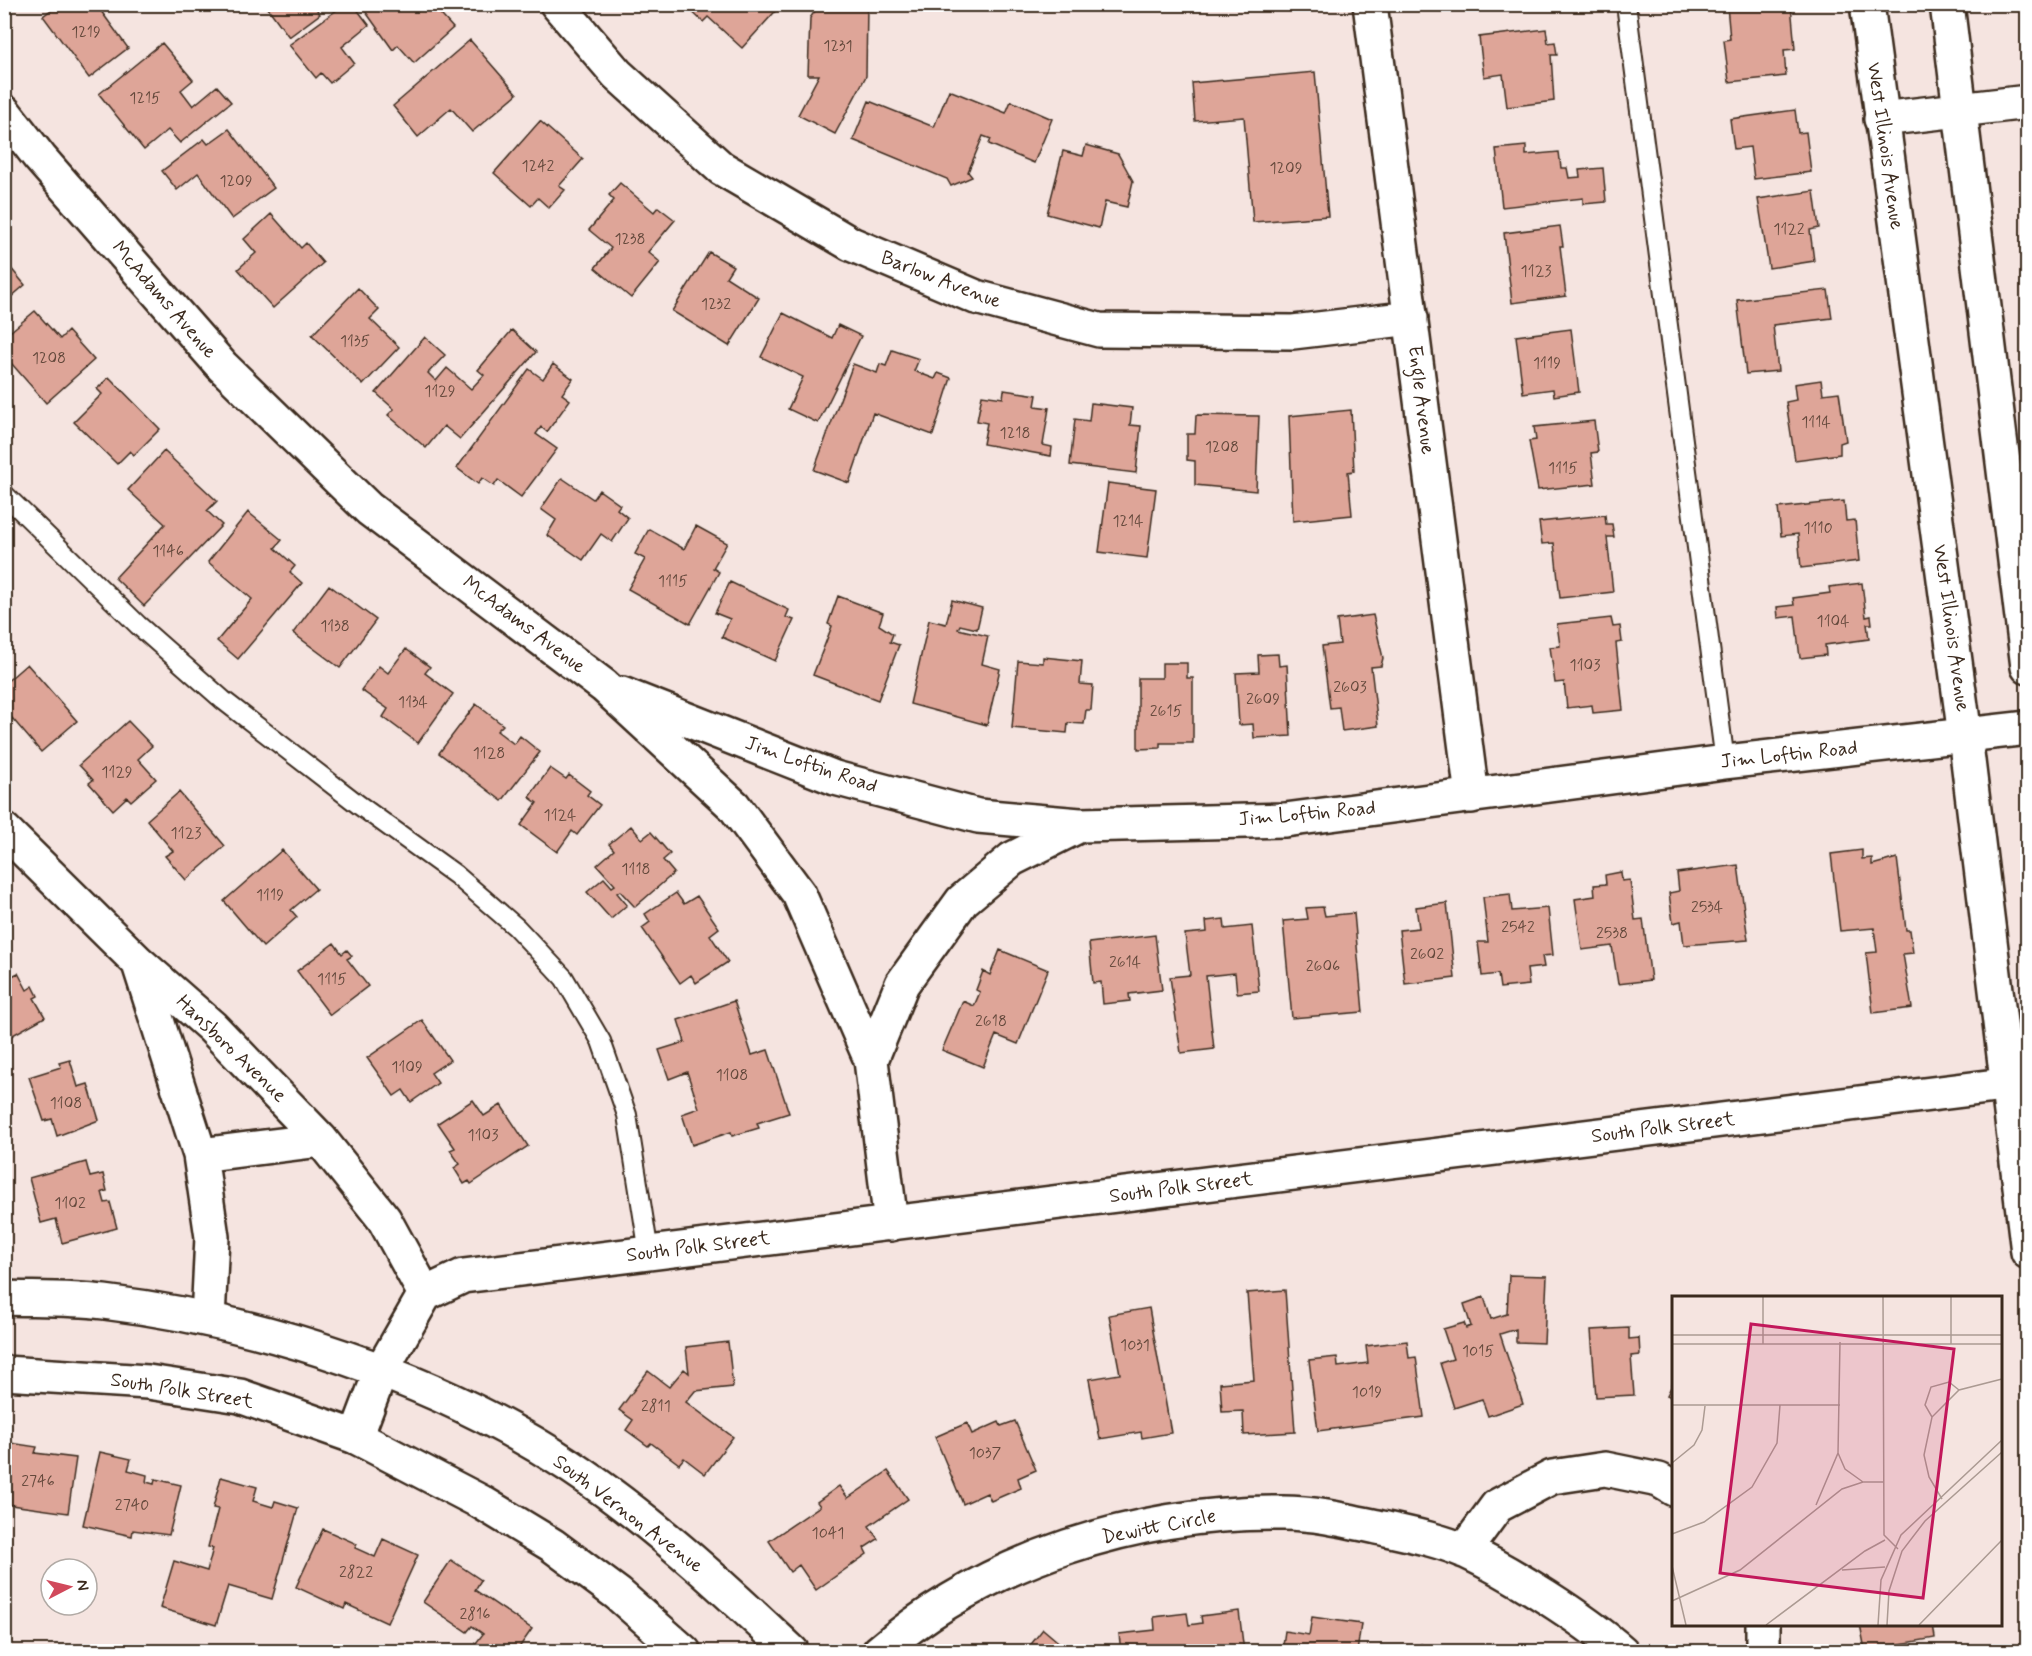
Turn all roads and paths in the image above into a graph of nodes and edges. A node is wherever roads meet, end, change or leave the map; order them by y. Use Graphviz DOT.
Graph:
graph roads {
  1 [pos="557,4"];
  2 [pos="1370,4"];
  3 [pos="1626,4"];
  4 [pos="1867,4"];
  5 [pos="1947,4"];
  6 [pos="2028,102"];
  7 [pos="1960,110"];
  8 [pos="4,112"];
  9 [pos="1881,119"];
  10 [pos="1411,318"];
  11 [pos="4,494"];
  12 [pos="2028,667"];
  13 [pos="604,686"];
  14 [pos="2028,728"];
  15 [pos="1965,736"];
  16 [pos="1725,762"];
  17 [pos="1472,796"];
  18 [pos="1080,825"];
  19 [pos="4,830"];
  20 [pos="138,962"];
  21 [pos="871,1060"];
  22 [pos="2017,1084"];
  23 [pos="321,1140"];
  24 [pos="200,1155"];
  25 [pos="891,1224"];
  26 [pos="2028,1252"];
  27 [pos="649,1253"];
  28 [pos="425,1294"];
  29 [pos="4,1298"];
  30 [pos="208,1318"];
  31 [pos="381,1371"];
  32 [pos="4,1373"];
  33 [pos="356,1437"];
  34 [pos="1672,1488"];
  35 [pos="1464,1551"];
  36 [pos="1763,1626"];
  37 [pos="684,1652"];
  38 [pos="792,1652"];
  39 [pos="879,1652"];
  40 [pos="1622,1652"];
  41 [pos="1763,1652"];
  1 -- 10 [label="street, Barlow Avenue"];
  2 -- 10 [label="street, Engle Avenue"];
  3 -- 16 [label="lane"];
  4 -- 9 [label="street, West Illinois Avenue"];
  5 -- 7 [label="street"];
  6 -- 7 [label="street"];
  7 -- 9 [label="street"];
  7 -- 12 [label="street"];
  8 -- 13 [label="street, McAdams Avenue"];
  9 -- 15 [label="street, West Illinois Avenue"];
  10 -- 17 [label="street, Engle Avenue"];
  11 -- 27 [label="lane"];
  13 -- 18 [label="street, Jim Loftin Road"];
  13 -- 21 [label="street, McAdams Avenue"];
  14 -- 15 [label="street, Jim Loftin Road"];
  15 -- 16 [label="street, Jim Loftin Road"];
  15 -- 22 [label="street, West Illinois Avenue"];
  16 -- 17 [label="street, Jim Loftin Road"];
  17 -- 18 [label="street, Jim Loftin Road"];
  18 -- 21 [label="street"];
  19 -- 20 [label="street, Hansboro Avenue"];
  20 -- 23 [label="street, Hansboro Avenue"];
  20 -- 24 [label="street, Hansboro Avenue"];
  21 -- 25 [label="street, McAdams Avenue"];
  22 -- 25 [label="street, South Polk Street"];
  22 -- 26 [label="street, West Illinois Avenue"];
  23 -- 24 [label="street"];
  23 -- 28 [label="street, Hansboro Avenue"];
  24 -- 30 [label="street, Hansboro Avenue"];
  25 -- 27 [label="street, South Polk Street"];
  27 -- 28 [label="street, South Polk Street"];
  28 -- 31 [label="street"];
  29 -- 30 [label="street"];
  30 -- 31 [label="street"];
  31 -- 33 [label="street"];
  31 -- 38 [label="street, South Vernon Avenue"];
  32 -- 33 [label="street, South Polk Street"];
  33 -- 37 [label="street"];
  34 -- 35 [label="street"];
  35 -- 39 [label="street, Dewitt Circle"];
  35 -- 40 [label="street, Dewitt Circle"];
  36 -- 41 [label="street"];
}
